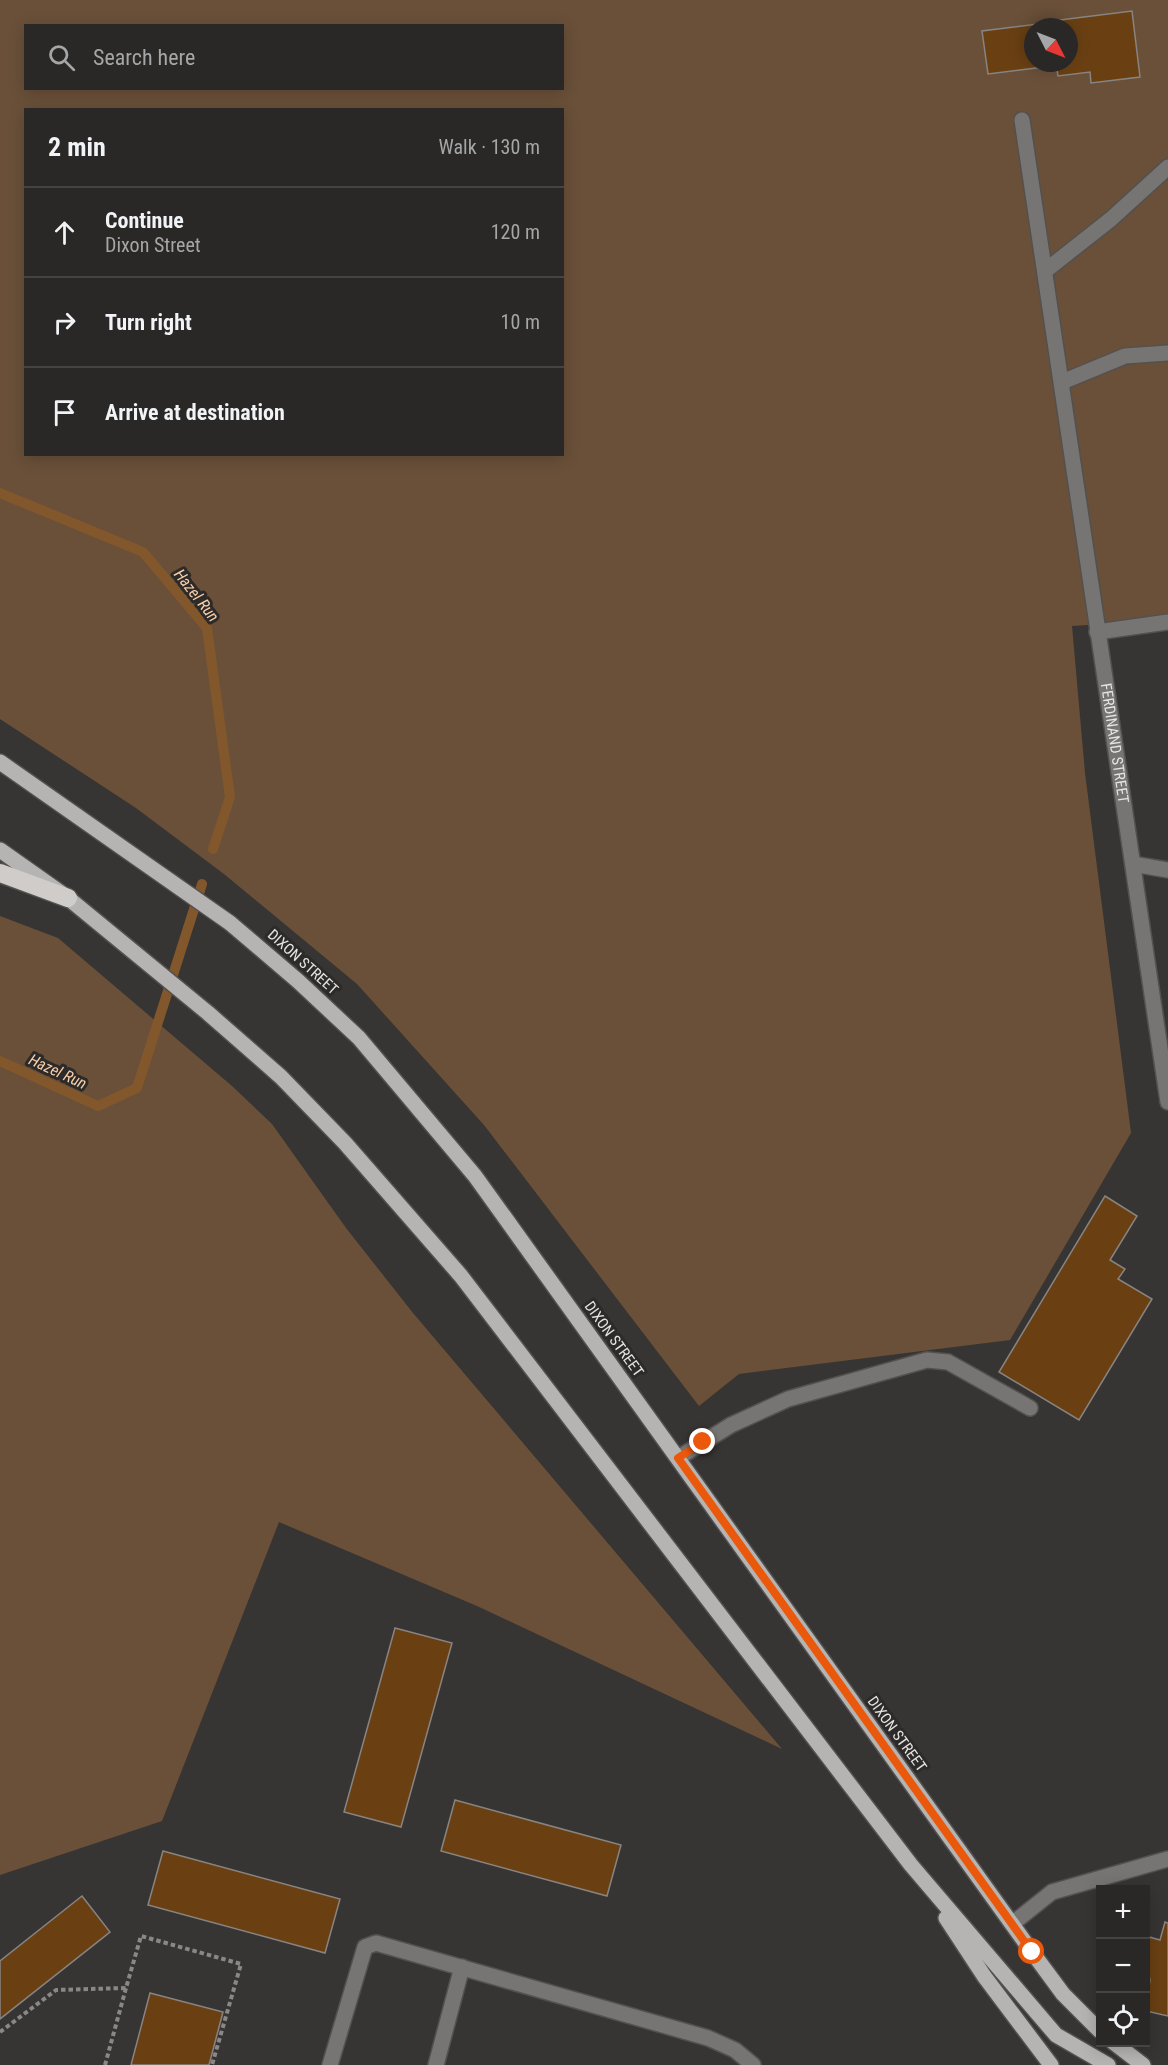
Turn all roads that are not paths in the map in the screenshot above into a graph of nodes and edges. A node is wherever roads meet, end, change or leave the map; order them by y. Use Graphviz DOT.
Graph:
graph roads {
  1 [pos="1022,120"];
  2 [pos="1168,167"];
  3 [pos="1045,271"];
  4 [pos="1168,353"];
  5 [pos="1062,382"];
  6 [pos="1168,622"];
  7 [pos="1097,632"];
  8 [pos="0,762"];
  9 [pos="0,850"];
  10 [pos="1133,864"];
  11 [pos="1168,870"];
  12 [pos="0,873"];
  13 [pos="68,898"];
  14 [pos="1168,1102"];
  15 [pos="1030,1408"];
  16 [pos="678,1458"];
  17 [pos="1168,1859"];
  18 [pos="911,1865"];
  19 [pos="1011,1924"];
  20 [pos="462,1967"];
  21 [pos="1096,2026"];
  22 [pos="1118,2047"];
  23 [pos="330,2065"];
  24 [pos="436,2065"];
  25 [pos="753,2065"];
  26 [pos="1051,2065"];
  27 [pos="1108,2065"];
  28 [pos="1143,2065"];
  1 -- 3 [label="street, FERDINAND STREET"];
  2 -- 3 [label="street"];
  3 -- 5 [label="street, FERDINAND STREET"];
  4 -- 5 [label="street"];
  5 -- 7 [label="street, FERDINAND STREET"];
  6 -- 7 [label="street"];
  7 -- 10 [label="street, FERDINAND STREET"];
  8 -- 16 [label="main road, DIXON STREET"];
  9 -- 13 [label="main road"];
  10 -- 11 [label="street"];
  10 -- 14 [label="street, FERDINAND STREET"];
  12 -- 13 [label="highway"];
  13 -- 18 [label="main road"];
  15 -- 16 [label="street"];
  16 -- 19 [label="main road, DIXON STREET"];
  17 -- 19 [label="street"];
  18 -- 26 [label="main road"];
  18 -- 27 [label="main road"];
  19 -- 21 [label="main road, DIXON STREET"];
  20 -- 23 [label="street"];
  20 -- 24 [label="street"];
  20 -- 25 [label="street"];
  22 -- 28 [label="main road"];
}
